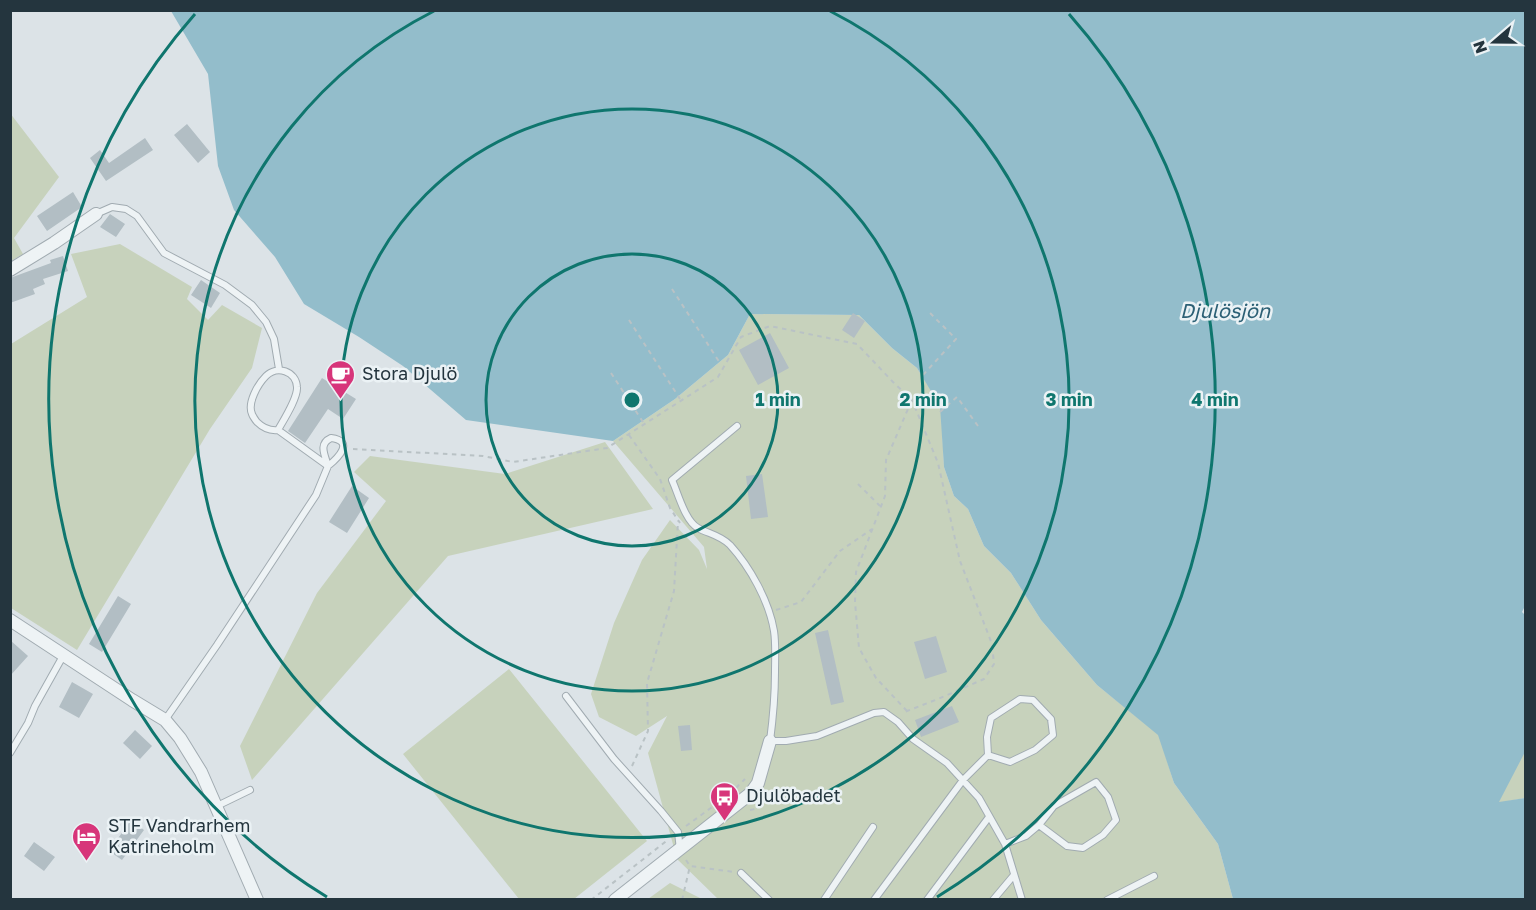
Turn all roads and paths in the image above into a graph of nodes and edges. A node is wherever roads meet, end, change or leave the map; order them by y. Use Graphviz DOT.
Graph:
graph roads {
  1 [pos="96,214"];
  2 [pos="10,270"];
  3 [pos="672,289"];
  4 [pos="928,311"];
  5 [pos="629,320"];
  6 [pos="720,363"];
  7 [pos="279,369"];
  8 [pos="611,373"];
  9 [pos="922,375"];
  10 [pos="680,399"];
  11 [pos="912,400"];
  12 [pos="940,412"];
  13 [pos="643,422"];
  14 [pos="736,426"];
  15 [pos="978,426"];
  16 [pos="278,430"];
  17 [pos="628,435"];
  18 [pos="343,448"];
  19 [pos="328,466"];
  20 [pos="858,484"];
  21 [pos="880,506"];
  22 [pos="678,521"];
  23 [pos="684,528"];
  24 [pos="872,529"];
  25 [pos="769,612"];
  26 [pos="10,620"];
  27 [pos="64,655"];
  28 [pos="566,696"];
  29 [pos="907,711"];
  30 [pos="891,718"];
  31 [pos="165,720"];
  32 [pos="770,741"];
  33 [pos="10,753"];
  34 [pos="988,755"];
  35 [pos="628,775"];
  36 [pos="746,779"];
  37 [pos="963,780"];
  38 [pos="250,790"];
  39 [pos="734,790"];
  40 [pos="717,803"];
  41 [pos="217,806"];
  42 [pos="990,817"];
  43 [pos="1039,825"];
  44 [pos="873,827"];
  45 [pos="678,832"];
  46 [pos="1005,844"];
  47 [pos="680,850"];
  48 [pos="690,866"];
  49 [pos="741,873"];
  50 [pos="1014,874"];
  51 [pos="1154,876"];
  52 [pos="257,900"];
  53 [pos="591,900"];
  54 [pos="615,900"];
  55 [pos="682,900"];
  56 [pos="769,900"];
  57 [pos="824,900"];
  58 [pos="874,900"];
  59 [pos="927,900"];
  60 [pos="993,900"];
  61 [pos="1022,900"];
  62 [pos="1107,900"];
  1 -- 2 [label="street"];
  1 -- 7 [label="lane"];
  3 -- 6 [label="path"];
  4 -- 9 [label="path"];
  5 -- 10 [label="path"];
  7 -- 16 [label="lane"];
  7 -- 16 [label="lane"];
  8 -- 13 [label="path"];
  11 -- 17 [label="path"];
  11 -- 21 [label="path"];
  11 -- 29 [label="path"];
  12 -- 15 [label="path"];
  14 -- 25 [label="lane"];
  16 -- 19 [label="lane"];
  17 -- 18 [label="path"];
  17 -- 22 [label="path"];
  18 -- 19 [label="lane"];
  18 -- 19 [label="lane"];
  19 -- 31 [label="lane"];
  20 -- 21 [label="path"];
  21 -- 24 [label="path"];
  22 -- 23 [label="path"];
  22 -- 35 [label="path"];
  24 -- 25 [label="path"];
  24 -- 29 [label="path"];
  25 -- 32 [label="lane"];
  26 -- 27 [label="street"];
  27 -- 31 [label="street"];
  27 -- 33 [label="lane"];
  28 -- 35 [label="lane"];
  29 -- 30 [label="path"];
  30 -- 32 [label="lane"];
  30 -- 37 [label="lane"];
  31 -- 41 [label="street"];
  32 -- 47 [label="street"];
  34 -- 34 [label="lane"];
  34 -- 37 [label="lane"];
  35 -- 45 [label="lane"];
  36 -- 39 [label="path"];
  37 -- 42 [label="lane"];
  37 -- 58 [label="lane"];
  38 -- 41 [label="lane"];
  40 -- 45 [label="path"];
  41 -- 52 [label="street"];
  42 -- 46 [label="lane"];
  42 -- 59 [label="lane"];
  43 -- 43 [label="lane"];
  43 -- 46 [label="lane"];
  44 -- 57 [label="lane"];
  45 -- 47 [label="lane"];
  45 -- 53 [label="path"];
  46 -- 50 [label="lane"];
  47 -- 48 [label="path"];
  47 -- 54 [label="street"];
  48 -- 49 [label="path"];
  48 -- 55 [label="path"];
  49 -- 56 [label="lane"];
  50 -- 60 [label="lane"];
  50 -- 61 [label="lane"];
  51 -- 62 [label="lane"];
}
